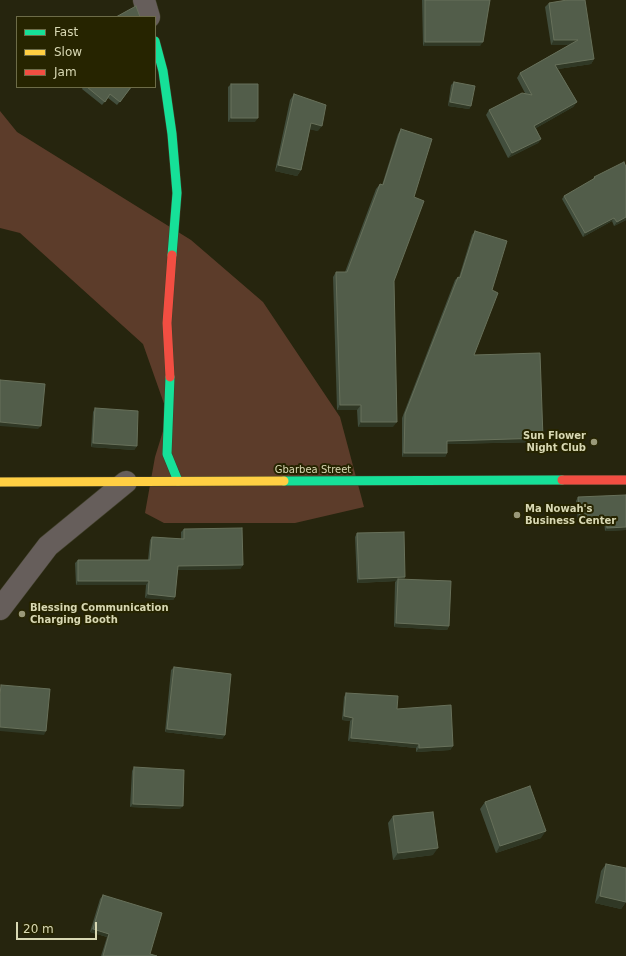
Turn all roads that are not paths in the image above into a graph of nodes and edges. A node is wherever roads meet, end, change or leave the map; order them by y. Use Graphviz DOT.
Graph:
graph roads {
  1 [pos="144,0"];
  2 [pos="148,16"];
  3 [pos="156,44"];
  4 [pos="626,480"];
  5 [pos="178,481"];
  6 [pos="0,482"];
  7 [pos="126,482"];
  8 [pos="0,609"];
  1 -- 2 [label="street"];
  3 -- 5 [label="street"];
  4 -- 5 [label="street, Gbarbea Street"];
  5 -- 7 [label="street, Gbarbea Street"];
  6 -- 7 [label="street, Gbarbea Street"];
  7 -- 8 [label="street"];
}
